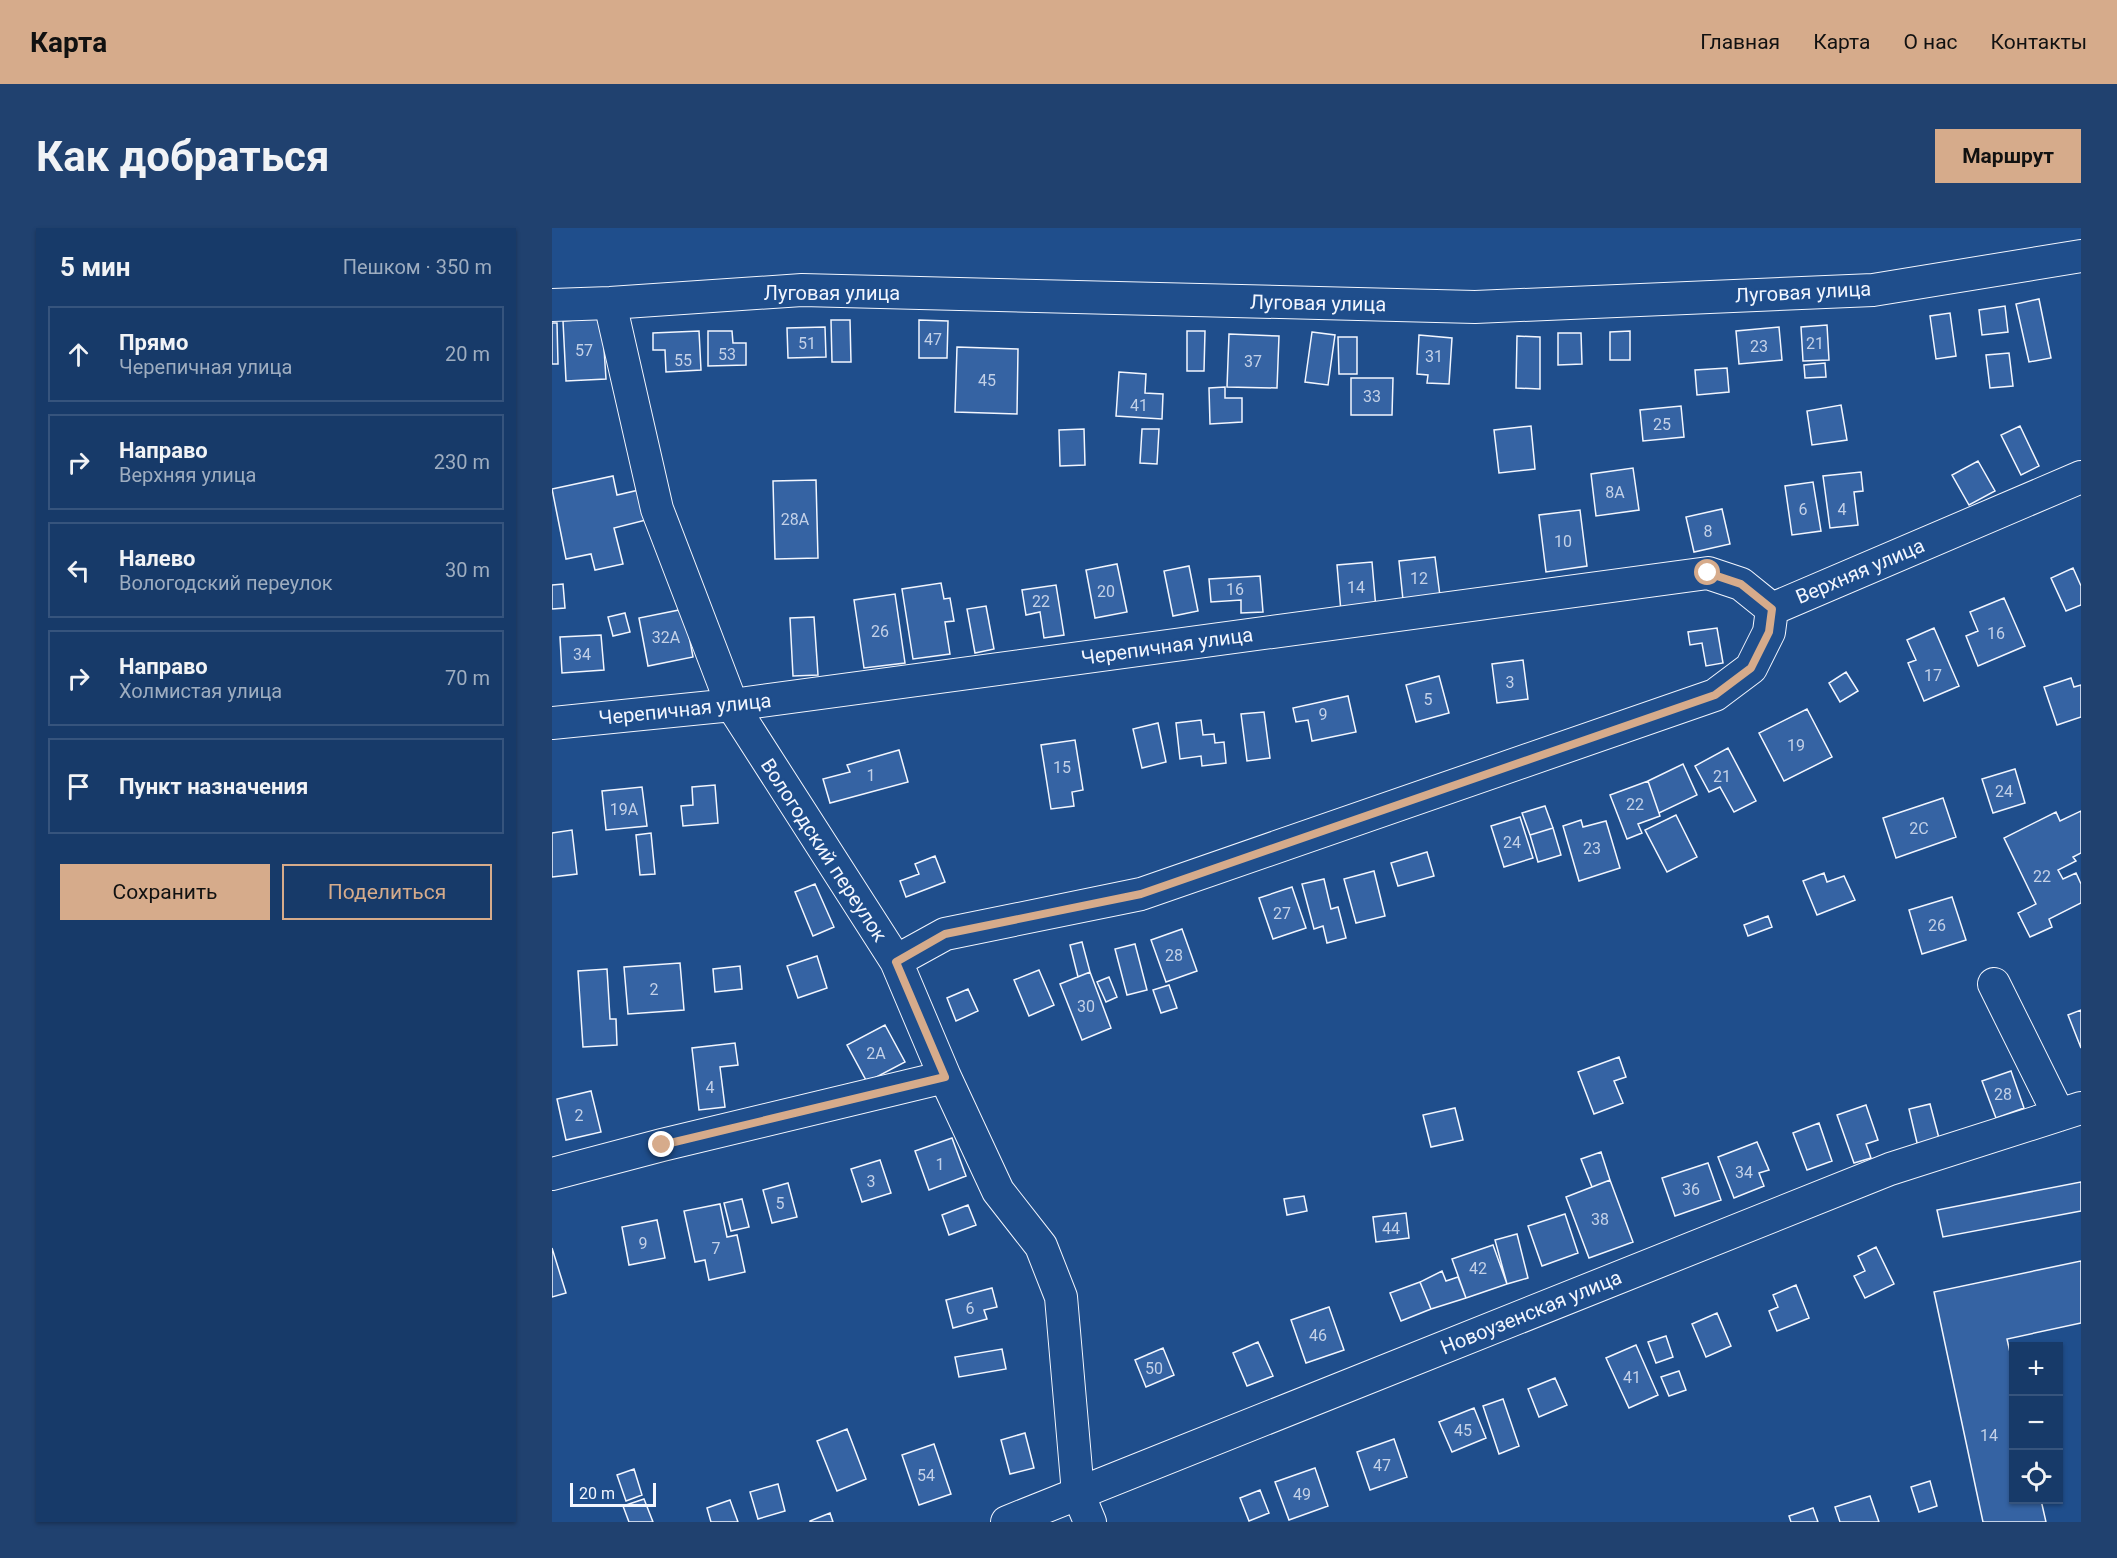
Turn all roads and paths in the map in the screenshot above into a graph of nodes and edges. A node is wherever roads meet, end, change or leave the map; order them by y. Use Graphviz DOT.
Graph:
graph roads {
  1 [pos="2081,256"];
  2 [pos="610,303"];
  3 [pos="552,305"];
  4 [pos="2081,477"];
  5 [pos="1772,609"];
  6 [pos="732,705"];
  7 [pos="552,723"];
  8 [pos="896,962"];
  9 [pos="1994,984"];
  10 [pos="945,1077"];
  11 [pos="2070,1112"];
  12 [pos="552,1174"];
  13 [pos="1078,1493"];
  14 [pos="1007,1522"];
  15 [pos="1090,1522"];
  1 -- 2 [label="street, Луговая улица"];
  2 -- 3 [label="street, Луговая улица"];
  2 -- 6 [label="street, Вологодский переулок"];
  4 -- 5 [label="street, Верхняя улица"];
  5 -- 6 [label="street, Черепичная улица"];
  5 -- 8 [label="street, Верхняя улица"];
  6 -- 7 [label="street, Черепичная улица"];
  6 -- 8 [label="street, Вологодский переулок"];
  8 -- 10 [label="street, Вологодский переулок"];
  9 -- 11 [label="street, Новоузенская улица"];
  10 -- 12 [label="street"];
  10 -- 13 [label="street, Вологодский переулок"];
  11 -- 13 [label="street, Новоузенская улица"];
  13 -- 14 [label="street, Новоузенская улица"];
  13 -- 15 [label="street, Вологодский переулок"];
}
